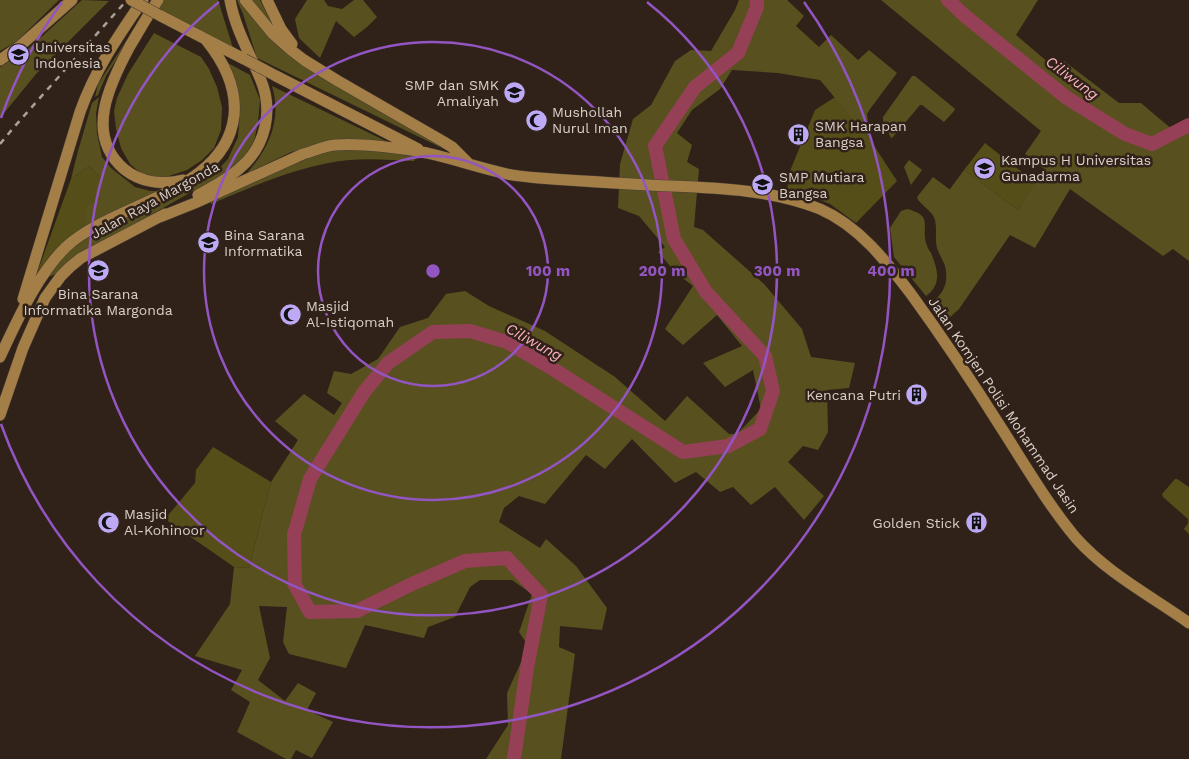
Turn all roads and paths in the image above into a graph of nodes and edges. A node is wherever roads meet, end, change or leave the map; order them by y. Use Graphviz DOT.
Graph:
graph roads {
  1 [pos="72,0"];
  2 [pos="131,0"];
  3 [pos="143,0"];
  4 [pos="158,0"];
  5 [pos="230,0"];
  6 [pos="245,0"];
  7 [pos="267,0"];
  8 [pos="206,40"];
  9 [pos="0,60"];
  10 [pos="338,81"];
  11 [pos="426,153"];
  12 [pos="470,165"];
  13 [pos="196,175"];
  14 [pos="160,217"];
  15 [pos="17,320"];
  16 [pos="0,357"];
  17 [pos="0,415"];
  18 [pos="1189,623"];
  1 -- 9 [label="main road"];
  2 -- 8 [label="main road, bridge"];
  3 -- 15 [label="main road"];
  4 -- 13 [label="main road"];
  5 -- 14 [label="main road, Jalan Raya Margonda"];
  6 -- 10 [label="main road"];
  7 -- 10 [label="main road"];
  8 -- 11 [label="main road, bridge"];
  8 -- 13 [label="main road"];
  10 -- 12 [label="main road"];
  11 -- 12 [label="main road"];
  11 -- 14 [label="main road"];
  12 -- 18 [label="main road, Jalan Komjen Polisi Mohammad Jasin"];
  13 -- 15 [label="main road"];
  14 -- 17 [label="main road, Jalan Raya Margonda"];
  15 -- 16 [label="main road"];
}
